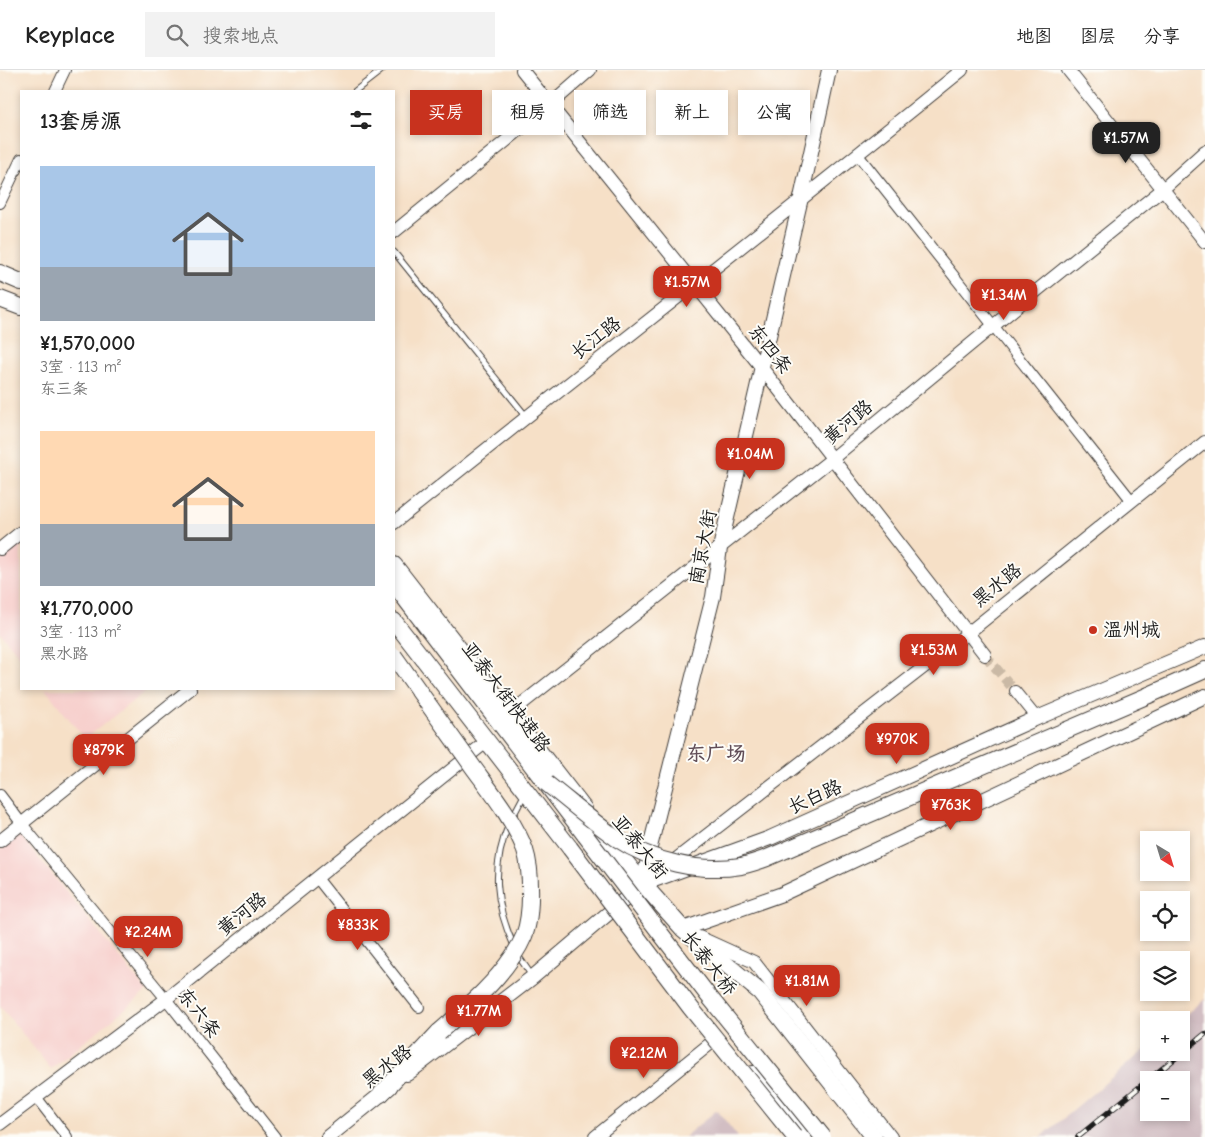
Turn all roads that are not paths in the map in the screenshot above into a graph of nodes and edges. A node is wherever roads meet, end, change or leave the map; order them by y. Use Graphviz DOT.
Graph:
graph roads {
  1 [pos="65,70"];
  2 [pos="382,70"];
  3 [pos="522,70"];
  4 [pos="590,70"];
  5 [pos="829,70"];
  6 [pos="962,70"];
  7 [pos="1068,70"];
  8 [pos="55,90"];
  9 [pos="356,90"];
  10 [pos="538,90"];
  11 [pos="564,93"];
  12 [pos="564,123"];
  13 [pos="514,135"];
  14 [pos="1205,151"];
  15 [pos="858,155"];
  16 [pos="20,161"];
  17 [pos="1163,189"];
  18 [pos="801,198"];
  19 [pos="0,203"];
  20 [pos="395,231"];
  21 [pos="1205,242"];
  22 [pos="395,253"];
  23 [pos="0,268"];
  24 [pos="0,273"];
  25 [pos="20,276"];
  26 [pos="20,282"];
  27 [pos="694,285"];
  28 [pos="0,299"];
  29 [pos="0,305"];
  30 [pos="20,307"];
  31 [pos="20,314"];
  32 [pos="993,326"];
  33 [pos="762,368"];
  34 [pos="526,417"];
  35 [pos="1205,442"];
  36 [pos="833,458"];
  37 [pos="1132,501"];
  38 [pos="395,522"];
  39 [pos="20,533"];
  40 [pos="720,548"];
  41 [pos="0,549"];
  42 [pos="395,566"];
  43 [pos="395,585"];
  44 [pos="395,621"];
  45 [pos="968,632"];
  46 [pos="395,633"];
  47 [pos="1205,647"];
  48 [pos="985,655"];
  49 [pos="395,657"];
  50 [pos="1205,670"];
  51 [pos="189,690"];
  52 [pos="1015,691"];
  53 [pos="1205,696"];
  54 [pos="509,714"];
  55 [pos="1037,718"];
  56 [pos="481,746"];
  57 [pos="546,783"];
  58 [pos="0,795"];
  59 [pos="522,799"];
  60 [pos="22,824"];
  61 [pos="585,835"];
  62 [pos="0,841"];
  63 [pos="317,878"];
  64 [pos="643,884"];
  65 [pos="610,913"];
  66 [pos="682,929"];
  67 [pos="534,977"];
  68 [pos="166,999"];
  69 [pos="419,1008"];
  70 [pos="710,1043"];
  71 [pos="382,1094"];
  72 [pos="36,1097"];
  73 [pos="0,1124"];
  74 [pos="67,1137"];
  75 [pos="275,1137"];
  76 [pos="328,1137"];
  77 [pos="595,1137"];
  78 [pos="786,1137"];
  79 [pos="795,1137"];
  80 [pos="807,1137"];
  81 [pos="823,1137"];
  82 [pos="874,1137"];
  83 [pos="892,1137"];
  1 -- 8 [label="street"];
  2 -- 9 [label="lane"];
  3 -- 10 [label="street, 东四条"];
  4 -- 11 [label="street"];
  5 -- 18 [label="main road, 南京大街"];
  6 -- 15 [label="street, 长江路"];
  7 -- 17 [label="street"];
  12 -- 27 [label="street, 东四条"];
  13 -- 20 [label="street"];
  14 -- 17 [label="street, 黄河路"];
  15 -- 18 [label="street, 长江路"];
  15 -- 32 [label="street"];
  16 -- 19 [label="street"];
  17 -- 21 [label="street"];
  17 -- 32 [label="street, 黄河路"];
  18 -- 27 [label="street, 长江路"];
  18 -- 33 [label="main road, 南京大街"];
  22 -- 34 [label="lane"];
  23 -- 25 [label="main road"];
  24 -- 26 [label="main road"];
  27 -- 33 [label="street, 东四条"];
  27 -- 34 [label="street, 长江路"];
  28 -- 30 [label="main road"];
  29 -- 31 [label="main road"];
  32 -- 36 [label="street, 黄河路"];
  32 -- 37 [label="street"];
  33 -- 36 [label="street, 东四条"];
  33 -- 40 [label="main road, 南京大街"];
  34 -- 38 [label="street, 长江路"];
  35 -- 37 [label="street, 黑水路"];
  36 -- 40 [label="street, 黄河路"];
  36 -- 45 [label="street, 东四条"];
  37 -- 45 [label="street, 黑水路"];
  39 -- 41 [label="street"];
  40 -- 54 [label="street, 黄河路"];
  40 -- 64 [label="main road, 南京大街"];
  42 -- 54 [label="main road, 亚泰大街"];
  43 -- 57 [label="main road, 亚泰大街快速路"];
  44 -- 79 [label="main road, bridge"];
  45 -- 48 [label="street, 东四条"];
  45 -- 64 [label="street, 黑水路"];
  46 -- 56 [label="main road"];
  47 -- 55 [label="main road, 长白路"];
  49 -- 71 [label="main road, bridge"];
  50 -- 57 [label="main road, bridge"];
  51 -- 60 [label="street"];
  52 -- 55 [label="street"];
  53 -- 66 [label="main road"];
  54 -- 64 [label="main road, 亚泰大街"];
  55 -- 64 [label="main road, 长白路"];
  56 -- 59 [label="main road"];
  56 -- 63 [label="street, 黄河路"];
  57 -- 61 [label="main road, 亚泰大街快速路, bridge"];
  58 -- 60 [label="street, 东六条"];
  59 -- 65 [label="main road"];
  59 -- 67 [label="lane"];
  60 -- 62 [label="street"];
  60 -- 68 [label="street, 东六条"];
  61 -- 81 [label="main road, 长泰大桥, bridge"];
  63 -- 68 [label="street, 黄河路"];
  63 -- 69 [label="street"];
  64 -- 65 [label="main road, 长白路"];
  64 -- 66 [label="main road, 亚泰大街"];
  65 -- 67 [label="main road, 黑水路"];
  65 -- 70 [label="street"];
  65 -- 80 [label="main road"];
  66 -- 82 [label="main road, 亚泰大街"];
  66 -- 83 [label="street"];
  67 -- 71 [label="main road, 黑水路"];
  68 -- 72 [label="street, 黄河路"];
  68 -- 75 [label="street, 东六条"];
  70 -- 77 [label="street"];
  70 -- 78 [label="street"];
  71 -- 76 [label="main road, 黑水路"];
  72 -- 73 [label="street, 黄河路"];
  72 -- 74 [label="street"];
}
